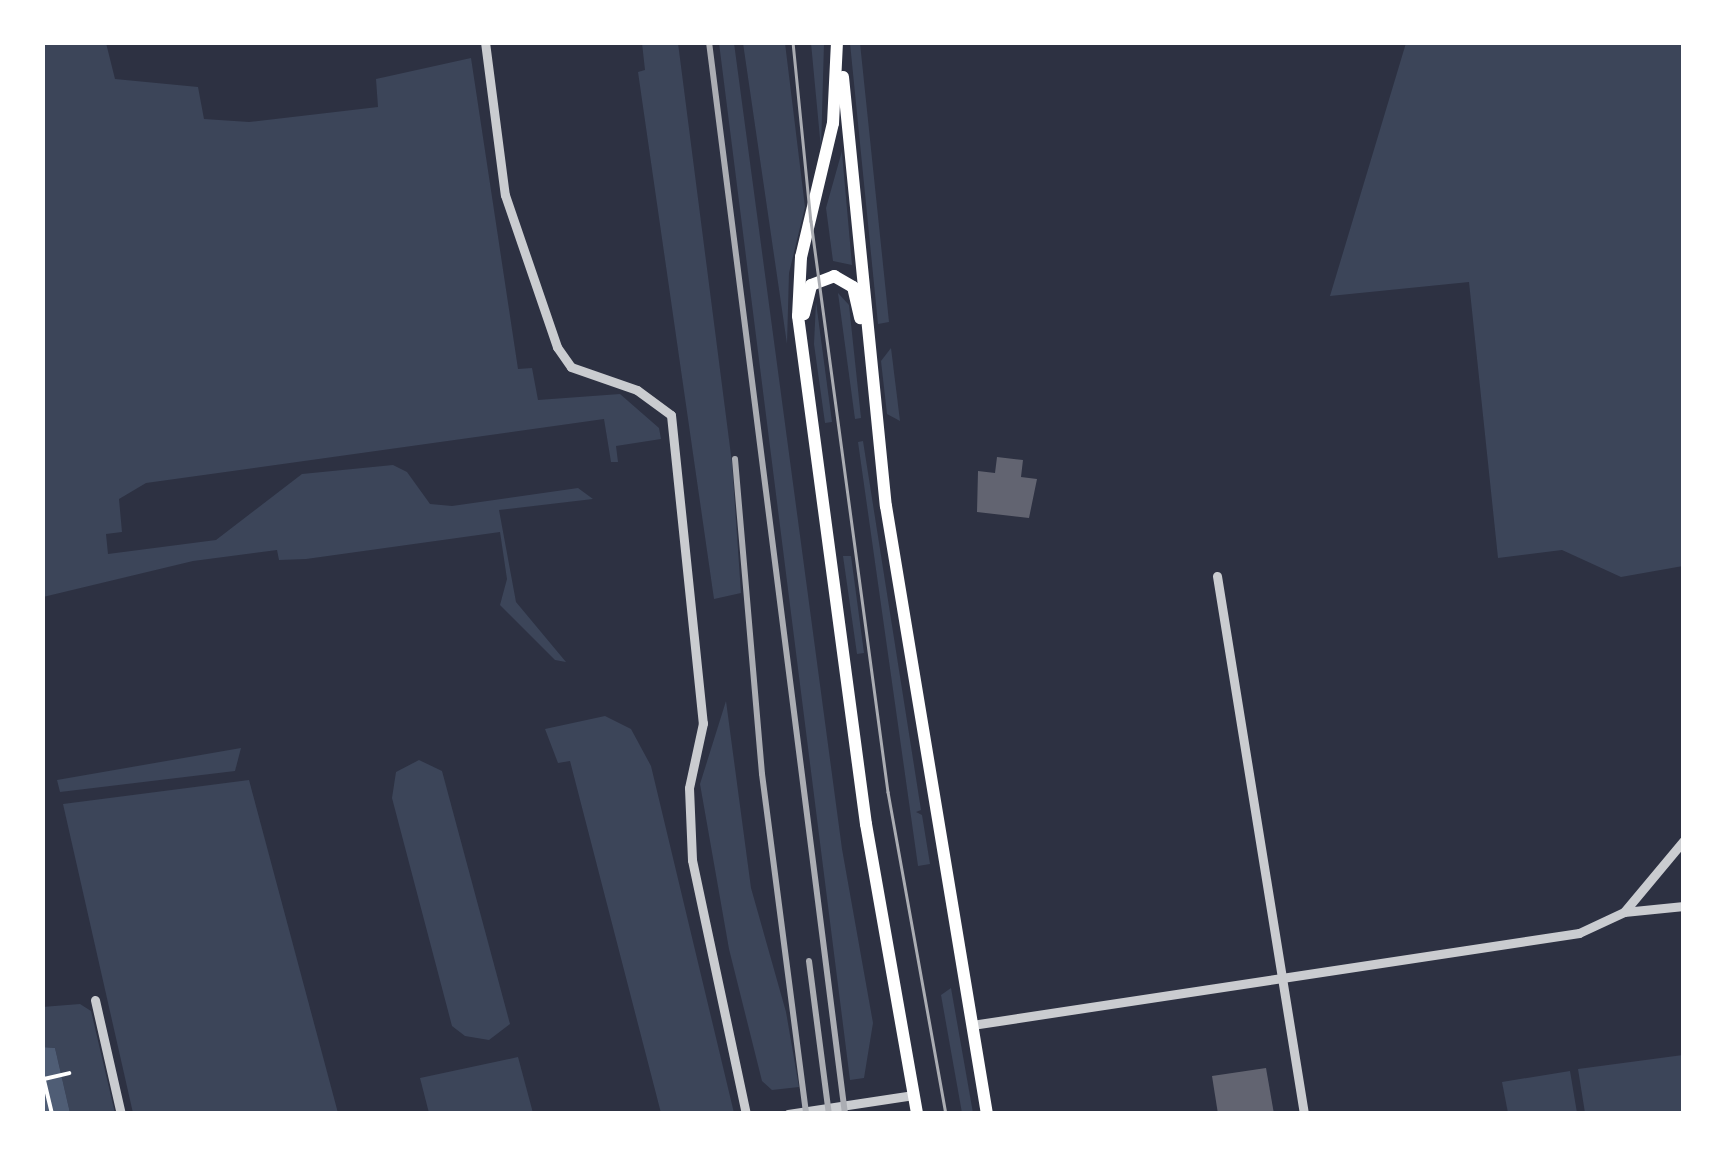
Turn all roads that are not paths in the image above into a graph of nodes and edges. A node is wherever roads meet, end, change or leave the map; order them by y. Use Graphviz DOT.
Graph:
graph roads {
  1 [pos="485,42"];
  2 [pos="838,42"];
  3 [pos="802,354"];
  4 [pos="868,360"];
  5 [pos="1217,576"];
  6 [pos="1684,840"];
  7 [pos="1684,906"];
  8 [pos="1624,912"];
  9 [pos="1281,979"];
  10 [pos="95,1000"];
  11 [pos="972,1025"];
  12 [pos="914,1094"];
  13 [pos="121,1114"];
  14 [pos="746,1114"];
  15 [pos="788,1114"];
  16 [pos="917,1114"];
  17 [pos="987,1114"];
  18 [pos="1304,1114"];
  1 -- 14 [label="street"];
  2 -- 3 [label="main road"];
  2 -- 4 [label="main road"];
  3 -- 4 [label="main road"];
  3 -- 12 [label="main road"];
  4 -- 11 [label="main road"];
  5 -- 9 [label="street"];
  6 -- 8 [label="street"];
  7 -- 8 [label="street"];
  8 -- 9 [label="street"];
  9 -- 11 [label="street"];
  9 -- 18 [label="street"];
  10 -- 13 [label="street"];
  11 -- 17 [label="main road"];
  12 -- 15 [label="street"];
  12 -- 16 [label="main road"];
}
